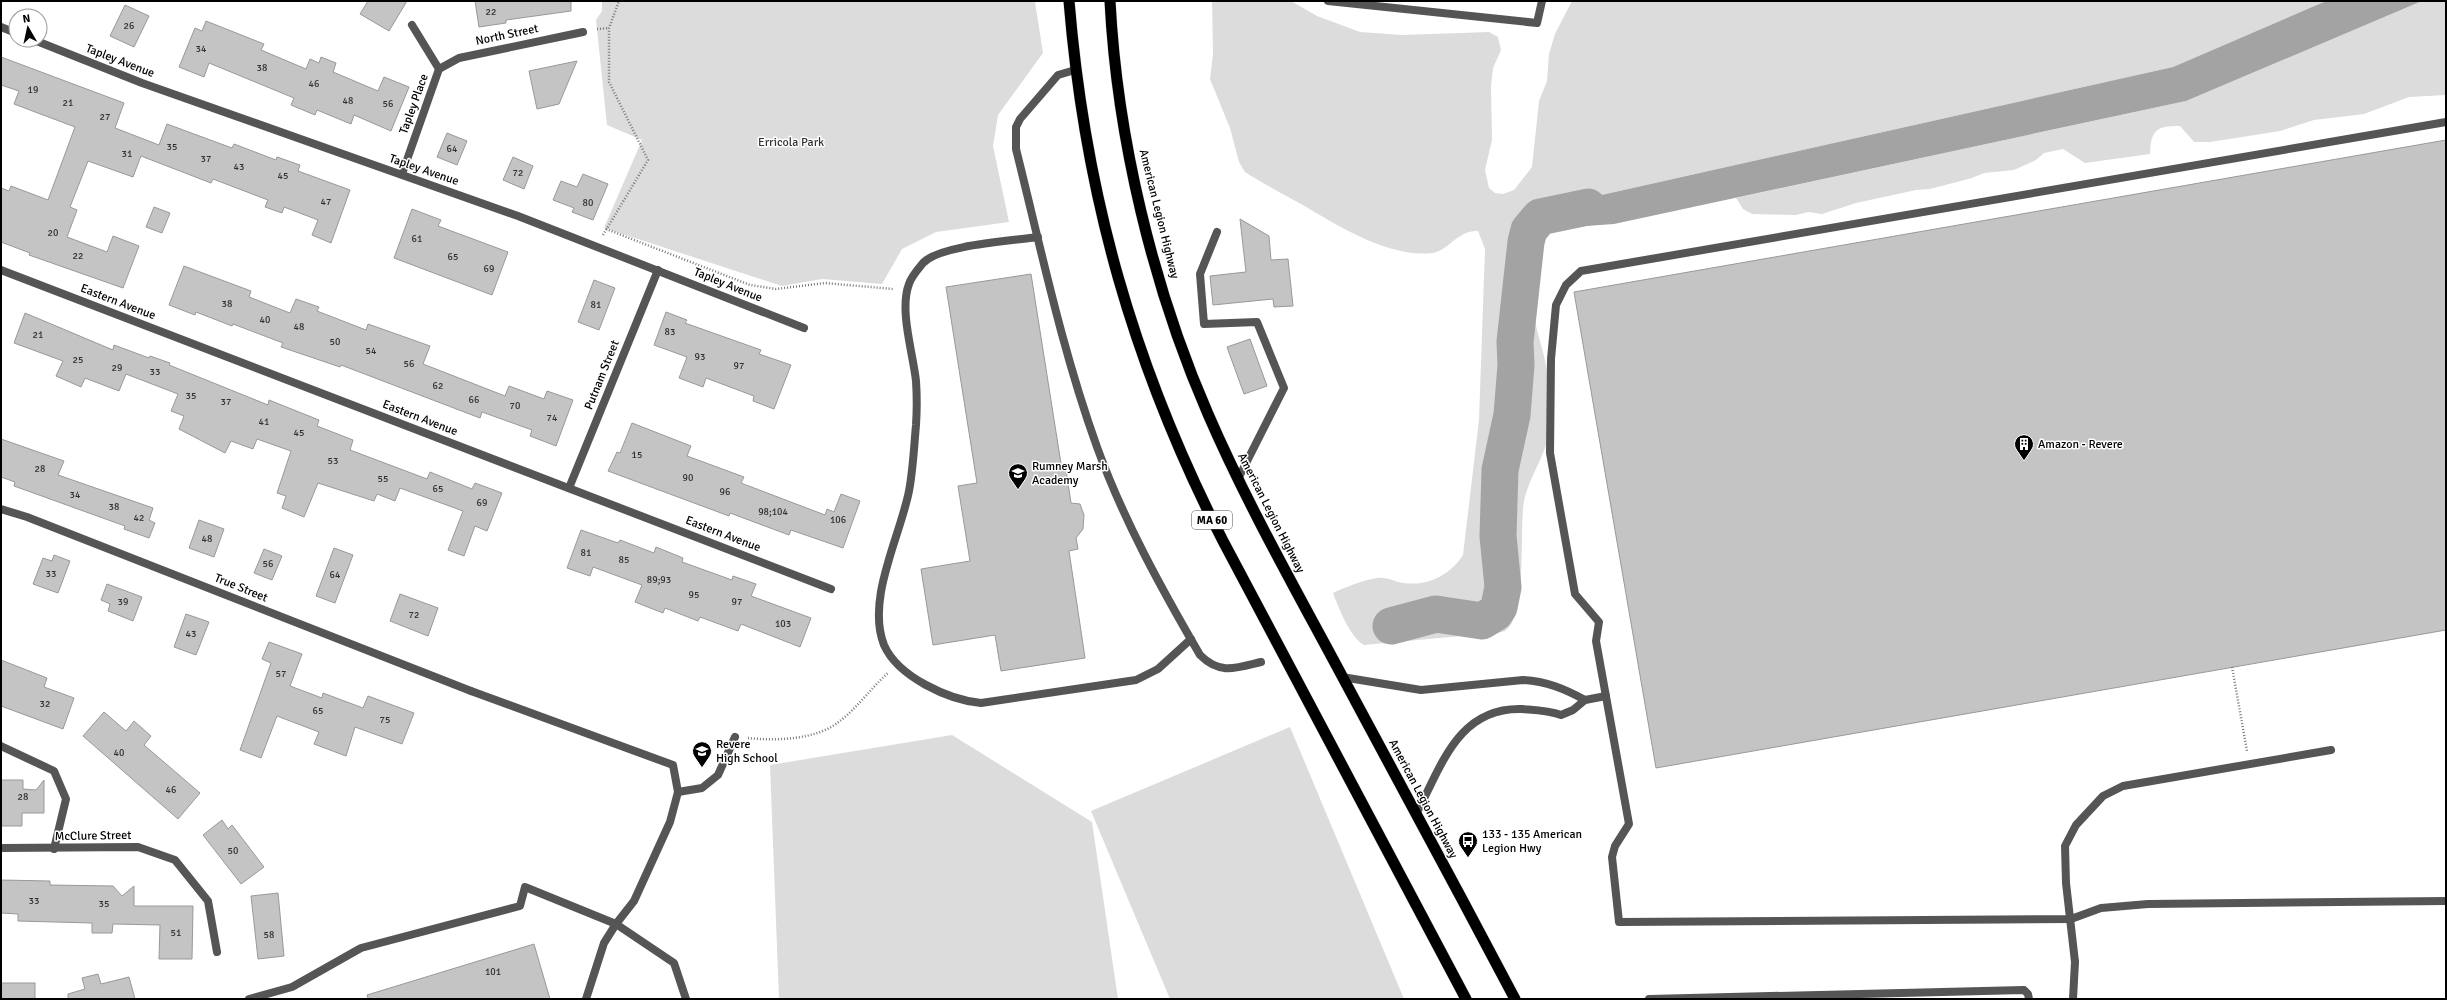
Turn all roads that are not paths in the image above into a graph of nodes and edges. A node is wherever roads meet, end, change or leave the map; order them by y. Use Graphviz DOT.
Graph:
graph roads {
  1 [pos="1069,1"];
  2 [pos="1110,1"];
  3 [pos="1328,1"];
  4 [pos="1542,1"];
  5 [pos="1358,3"];
  6 [pos="412,25"];
  7 [pos="583,32"];
  8 [pos="48,46"];
  9 [pos="439,69"];
  10 [pos="1075,70"];
  11 [pos="2446,122"];
  12 [pos="402,174"];
  13 [pos="1217,232"];
  14 [pos="1038,237"];
  15 [pos="1,270"];
  16 [pos="658,270"];
  17 [pos="804,328"];
  18 [pos="1238,479"];
  19 [pos="569,488"];
  20 [pos="1,509"];
  21 [pos="831,589"];
  22 [pos="1191,639"];
  23 [pos="1261,662"];
  24 [pos="1342,677"];
  25 [pos="1606,696"];
  26 [pos="1585,700"];
  27 [pos="735,737"];
  28 [pos="1,746"];
  29 [pos="2331,750"];
  30 [pos="678,792"];
  31 [pos="1416,814"];
  32 [pos="1,848"];
  33 [pos="54,849"];
  34 [pos="2446,901"];
  35 [pos="2070,919"];
  36 [pos="616,924"];
  37 [pos="217,952"];
  38 [pos="2029,996"];
  39 [pos="250,999"];
  40 [pos="586,999"];
  41 [pos="686,999"];
  42 [pos="1466,999"];
  43 [pos="1514,999"];
  44 [pos="1649,999"];
  45 [pos="2073,999"];
  1 -- 10 [label="highway, MA 60"];
  2 -- 18 [label="highway, American Legion Highway"];
  3 -- 5 [label="street"];
  4 -- 5 [label="street"];
  6 -- 9 [label="street, Tapley Place"];
  7 -- 9 [label="street, North Street"];
  8 -- 12 [label="street, Tapley Avenue"];
  9 -- 12 [label="street, Tapley Place"];
  10 -- 14 [label="street"];
  10 -- 42 [label="highway, MA 60"];
  11 -- 25 [label="street"];
  12 -- 16 [label="street, Tapley Avenue"];
  13 -- 18 [label="street"];
  14 -- 22 [label="street"];
  14 -- 22 [label="street"];
  15 -- 19 [label="street, Eastern Avenue"];
  16 -- 17 [label="street, Tapley Avenue"];
  16 -- 19 [label="street, Putnam Street"];
  18 -- 24 [label="highway, American Legion Highway"];
  19 -- 21 [label="street, Eastern Avenue"];
  20 -- 30 [label="street, True Street"];
  22 -- 23 [label="street"];
  24 -- 26 [label="street"];
  24 -- 31 [label="highway, American Legion Highway"];
  25 -- 26 [label="street"];
  25 -- 35 [label="street"];
  26 -- 31 [label="street"];
  27 -- 30 [label="street"];
  28 -- 33 [label="street"];
  29 -- 35 [label="street"];
  30 -- 36 [label="street"];
  31 -- 43 [label="highway, American Legion Highway"];
  32 -- 33 [label="street, McClure Street"];
  33 -- 37 [label="street, McClure Street"];
  34 -- 35 [label="street"];
  35 -- 45 [label="street"];
  36 -- 39 [label="street"];
  36 -- 40 [label="street"];
  36 -- 41 [label="street"];
  38 -- 44 [label="street"];
}
